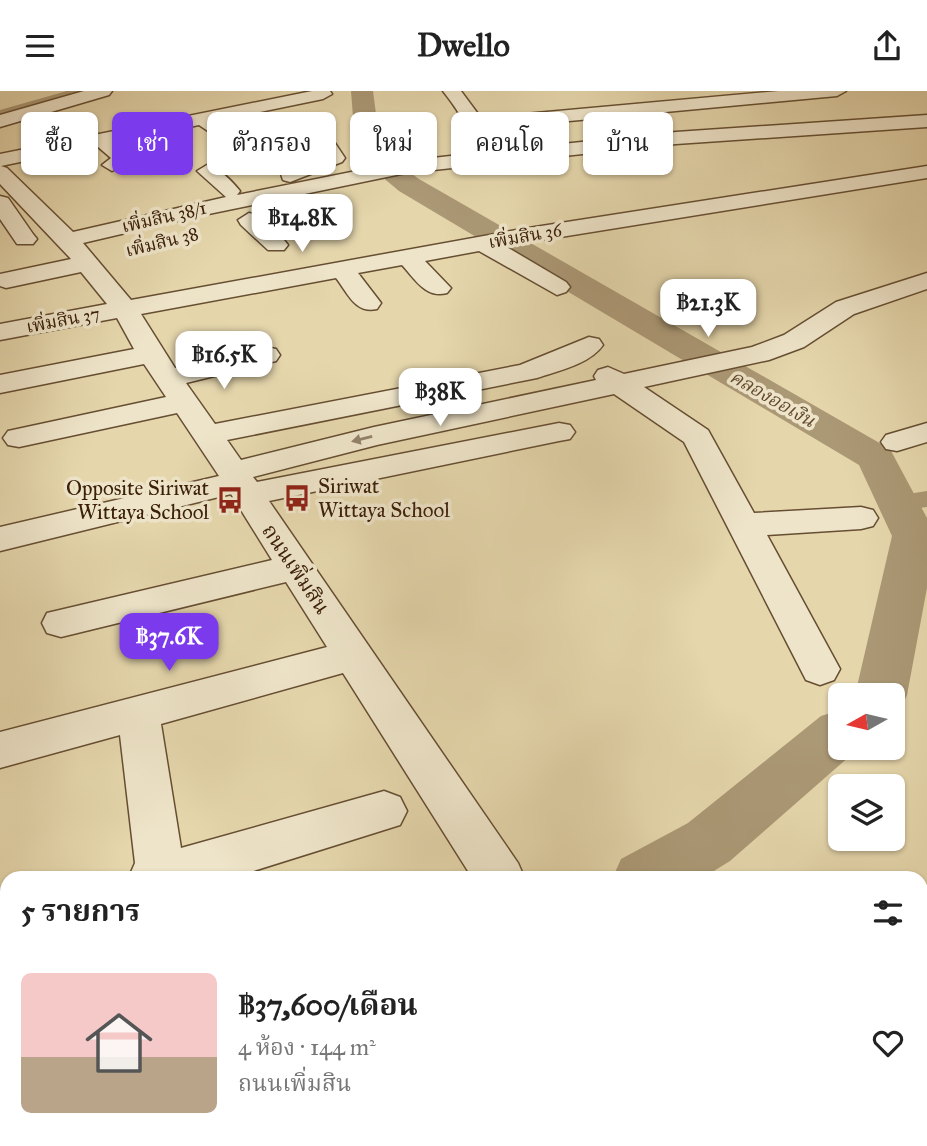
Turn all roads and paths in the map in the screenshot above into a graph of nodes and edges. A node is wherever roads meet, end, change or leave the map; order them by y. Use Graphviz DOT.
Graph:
graph roads {
  1 [pos="103,91"];
  2 [pos="275,91"];
  3 [pos="452,91"];
  4 [pos="645,91"];
  5 [pos="834,91"];
  6 [pos="745,95"];
  7 [pos="562,99"];
  8 [pos="315,101"];
  9 [pos="663,106"];
  10 [pos="246,110"];
  11 [pos="467,112"];
  12 [pos="569,114"];
  13 [pos="576,114"];
  14 [pos="201,118"];
  15 [pos="0,121"];
  16 [pos="927,121"];
  17 [pos="207,122"];
  18 [pos="99,138"];
  19 [pos="112,148"];
  20 [pos="569,149"];
  21 [pos="451,162"];
  22 [pos="927,172"];
  23 [pos="210,175"];
  24 [pos="285,175"];
  25 [pos="306,175"];
  26 [pos="292,183"];
  27 [pos="5,185"];
  28 [pos="319,202"];
  29 [pos="235,206"];
  30 [pos="199,232"];
  31 [pos="485,243"];
  32 [pos="276,245"];
  33 [pos="367,247"];
  34 [pos="82,250"];
  35 [pos="413,251"];
  36 [pos="31,255"];
  37 [pos="343,270"];
  38 [pos="6,280"];
  39 [pos="927,281"];
  40 [pos="557,287"];
  41 [pos="438,288"];
  42 [pos="368,303"];
  43 [pos="125,309"];
  44 [pos="17,335"];
  45 [pos="267,356"];
  46 [pos="603,366"];
  47 [pos="169,378"];
  48 [pos="0,384"];
  49 [pos="559,432"];
  50 [pos="927,432"];
  51 [pos="19,438"];
  52 [pos="897,442"];
  53 [pos="229,467"];
  54 [pos="861,518"];
  55 [pos="744,525"];
  56 [pos="0,539"];
  57 [pos="295,567"];
  58 [pos="61,623"];
  59 [pos="353,655"];
  60 [pos="820,669"];
  61 [pos="138,713"];
  62 [pos="0,750"];
  63 [pos="384,811"];
  64 [pos="155,871"];
  65 [pos="177,871"];
  66 [pos="496,871"];
  1 -- 15 [label="street"];
  2 -- 10 [label="street"];
  3 -- 11 [label="street"];
  4 -- 9 [label="street"];
  5 -- 6 [label="street"];
  6 -- 9 [label="street"];
  7 -- 13 [label="street"];
  8 -- 10 [label="street"];
  9 -- 13 [label="street"];
  10 -- 14 [label="street"];
  12 -- 13 [label="street"];
  14 -- 17 [label="street"];
  14 -- 18 [label="street"];
  16 -- 20 [label="street"];
  18 -- 19 [label="street"];
  18 -- 27 [label="street"];
  21 -- 26 [label="street"];
  22 -- 31 [label="street, เพิ่มสิน 36"];
  23 -- 29 [label="street"];
  24 -- 26 [label="street"];
  25 -- 26 [label="street"];
  26 -- 29 [label="street, เพิ่มสิน 38/1"];
  27 -- 34 [label="street, ถนนเพิ่มสิน"];
  27 -- 36 [label="street"];
  28 -- 29 [label="street, เพิ่มสิน 38"];
  29 -- 30 [label="street, เพิ่มสิน 38"];
  29 -- 32 [label="street"];
  29 -- 34 [label="street, เพิ่มสิน 38/1"];
  31 -- 35 [label="street, เพิ่มสิน 36"];
  31 -- 40 [label="street"];
  33 -- 35 [label="street"];
  34 -- 36 [label="street, เพิ่มสิน 38/1"];
  34 -- 43 [label="street, ถนนเพิ่มสิน"];
  35 -- 37 [label="street, เพิ่มสิน 36"];
  35 -- 41 [label="street"];
  36 -- 38 [label="street, เพิ่มสิน 38/1"];
  37 -- 42 [label="street"];
  37 -- 43 [label="street, เพิ่มสิน 36"];
  39 -- 46 [label="street"];
  43 -- 44 [label="street, เพิ่มสิน 37"];
  43 -- 47 [label="street, ถนนเพิ่มสิน"];
  45 -- 47 [label="street"];
  46 -- 53 [label="street"];
  46 -- 53 [label="street"];
  46 -- 55 [label="street"];
  47 -- 48 [label="street"];
  47 -- 51 [label="street"];
  47 -- 53 [label="street, ถนนเพิ่มสิน"];
  49 -- 53 [label="street"];
  50 -- 52 [label="street"];
  53 -- 56 [label="street"];
  53 -- 57 [label="street, ถนนเพิ่มสิน"];
  54 -- 55 [label="street"];
  55 -- 60 [label="street"];
  57 -- 58 [label="street"];
  57 -- 59 [label="street, ถนนเพิ่มสิน"];
  59 -- 61 [label="street"];
  59 -- 66 [label="street, ถนนเพิ่มสิน"];
  61 -- 62 [label="street"];
  61 -- 64 [label="street"];
  63 -- 65 [label="street"];
}
